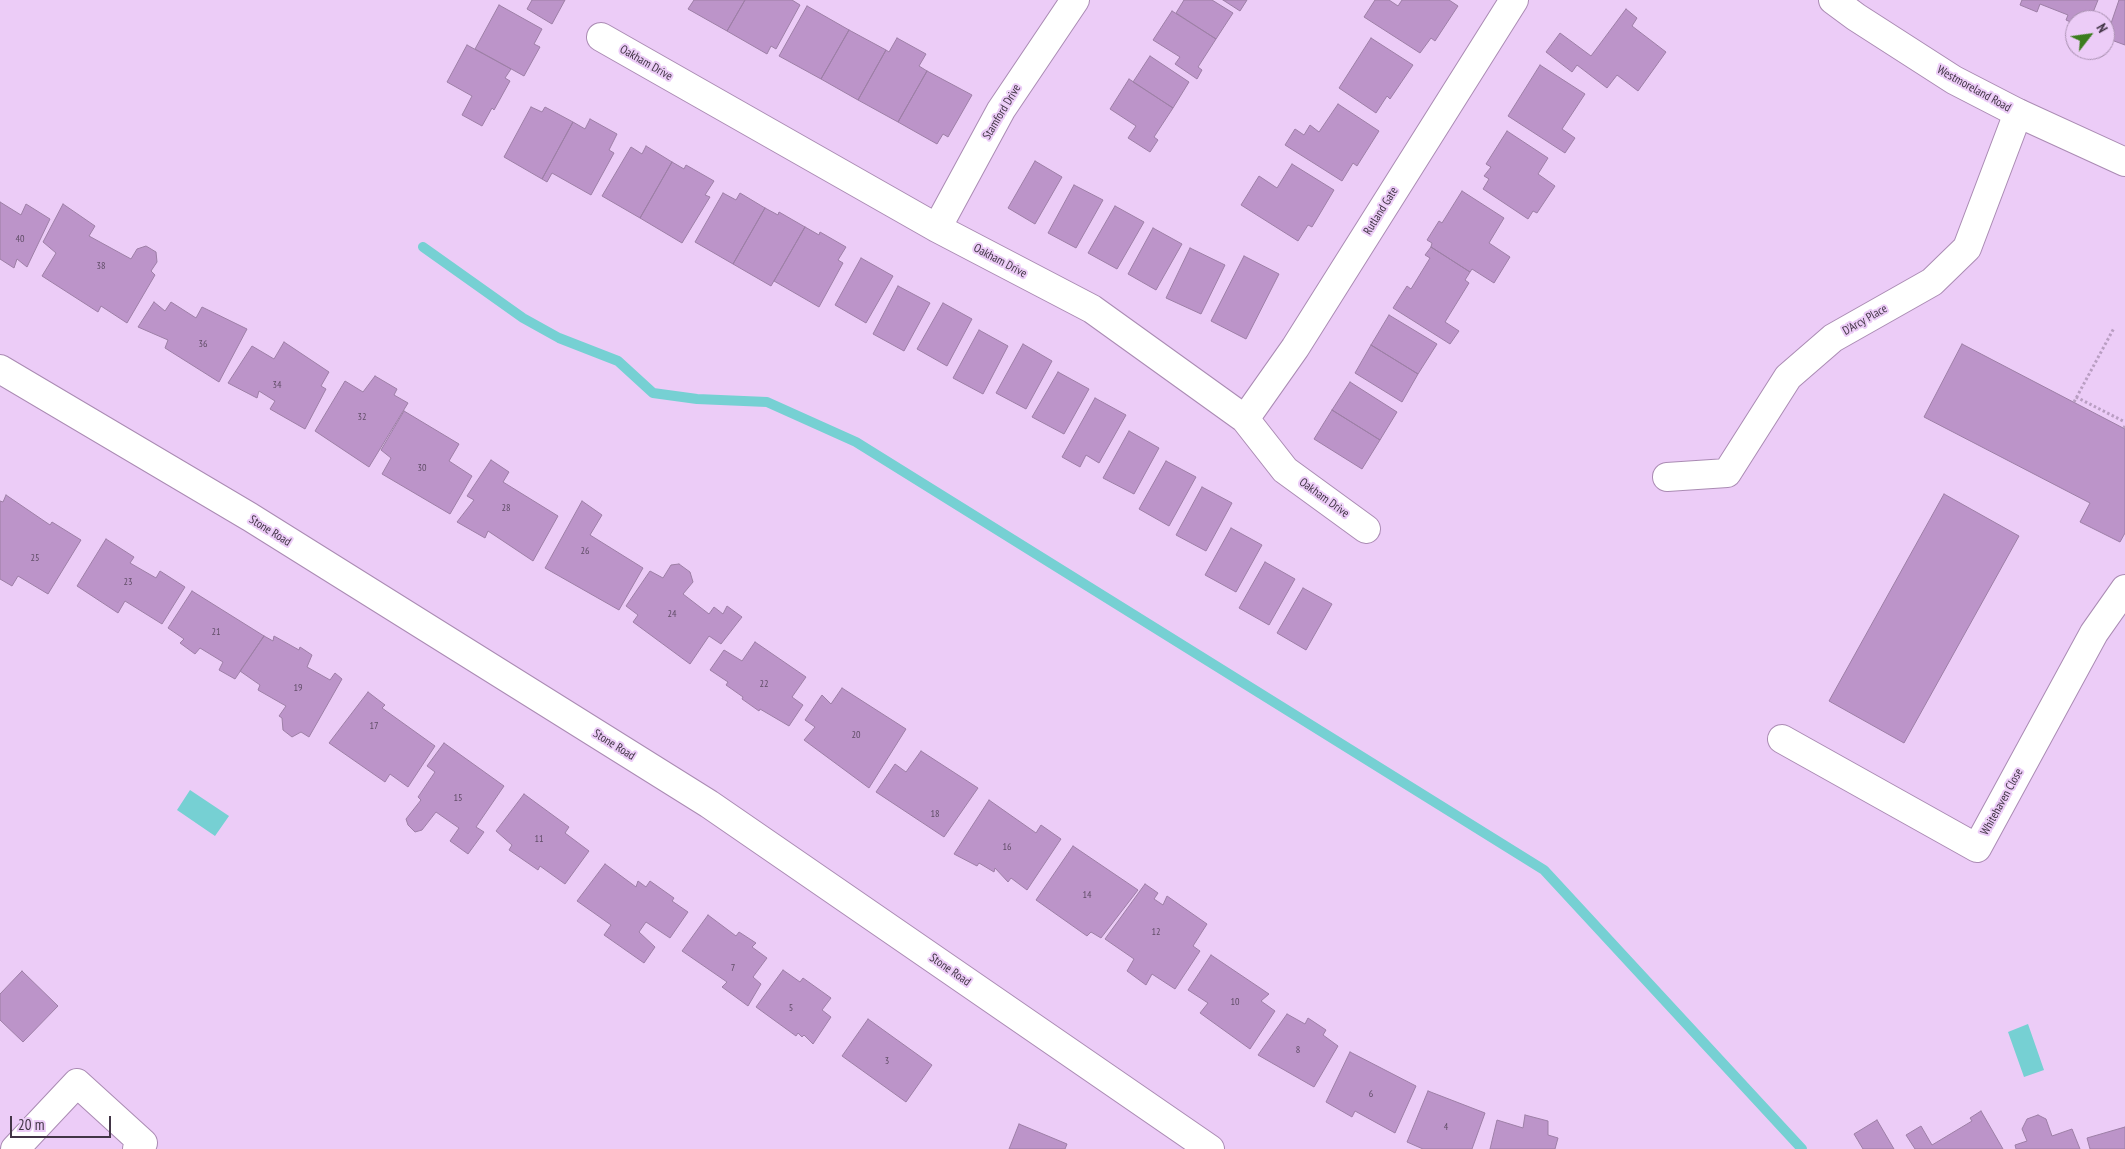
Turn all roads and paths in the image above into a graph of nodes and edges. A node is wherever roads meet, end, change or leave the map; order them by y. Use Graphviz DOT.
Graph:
graph roads {
  1 [pos="1075,0"];
  2 [pos="1514,0"];
  3 [pos="1833,0"];
  4 [pos="601,37"];
  5 [pos="2018,113"];
  6 [pos="2125,162"];
  7 [pos="937,228"];
  8 [pos="2114,328"];
  9 [pos="0,369"];
  10 [pos="2076,397"];
  11 [pos="2074,402"];
  12 [pos="1245,419"];
  13 [pos="2125,422"];
  14 [pos="1667,477"];
  15 [pos="1366,529"];
  16 [pos="2125,589"];
  17 [pos="1782,739"];
  18 [pos="15,1149"];
  19 [pos="137,1149"];
  20 [pos="1210,1149"];
  1 -- 7 [label="street, Stamford Drive"];
  2 -- 12 [label="street, Rutland Gate"];
  3 -- 5 [label="street, Westmoreland Road"];
  4 -- 7 [label="street, Oakham Drive"];
  5 -- 6 [label="street, Westmoreland Road"];
  5 -- 14 [label="street, D'Arcy Place"];
  7 -- 12 [label="street, Oakham Drive"];
  8 -- 10 [label="path"];
  9 -- 20 [label="street, Stone Road"];
  10 -- 11 [label="path"];
  10 -- 13 [label="path"];
  12 -- 15 [label="street, Oakham Drive"];
  16 -- 17 [label="street, Whitehaven Close"];
  18 -- 19 [label="street"];
}
